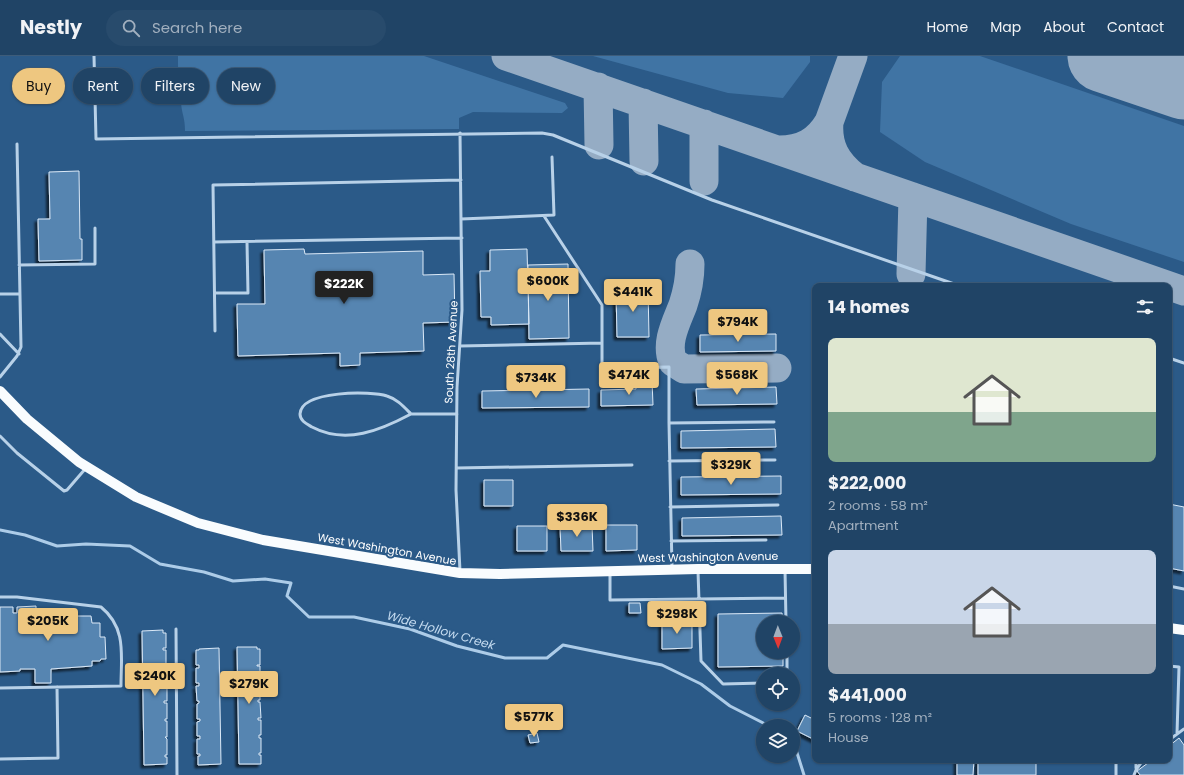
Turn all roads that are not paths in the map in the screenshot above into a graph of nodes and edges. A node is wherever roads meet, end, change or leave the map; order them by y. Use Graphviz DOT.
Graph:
graph roads {
  1 [pos="94,56"];
  2 [pos="460,132"];
  3 [pos="17,144"];
  4 [pos="552,157"];
  5 [pos="461,180"];
  6 [pos="544,216"];
  7 [pos="461,218"];
  8 [pos="95,228"];
  9 [pos="462,238"];
  10 [pos="214,242"];
  11 [pos="247,242"];
  12 [pos="19,265"];
  13 [pos="951,283"];
  14 [pos="214,293"];
  15 [pos="0,294"];
  16 [pos="20,294"];
  17 [pos="215,332"];
  18 [pos="0,334"];
  19 [pos="602,343"];
  20 [pos="460,346"];
  21 [pos="18,354"];
  22 [pos="1172,359"];
  23 [pos="1184,363"];
  24 [pos="0,377"];
  25 [pos="0,391"];
  26 [pos="411,414"];
  27 [pos="457,414"];
  28 [pos="774,422"];
  29 [pos="669,423"];
  30 [pos="0,436"];
  31 [pos="775,460"];
  32 [pos="670,461"];
  33 [pos="632,465"];
  34 [pos="87,467"];
  35 [pos="456,468"];
  36 [pos="778,505"];
  37 [pos="670,506"];
  38 [pos="766,540"];
  39 [pos="671,541"];
  40 [pos="784,568"];
  41 [pos="698,569"];
  42 [pos="812,569"];
  43 [pos="672,570"];
  44 [pos="610,571"];
  45 [pos="460,573"];
  46 [pos="1172,587"];
  47 [pos="1184,589"];
  48 [pos="0,597"];
  49 [pos="698,598"];
  50 [pos="785,598"];
  51 [pos="786,615"];
  52 [pos="1172,628"];
  53 [pos="176,629"];
  54 [pos="1184,630"];
  55 [pos="1172,666"];
  56 [pos="756,683"];
  57 [pos="57,687"];
  58 [pos="0,688"];
  59 [pos="1184,729"];
  60 [pos="1177,734"];
  61 [pos="1172,738"];
  62 [pos="0,759"];
  63 [pos="1116,763"];
  64 [pos="1136,763"];
  65 [pos="1141,763"];
  66 [pos="1136,770"];
  67 [pos="177,775"];
  68 [pos="1116,775"];
  69 [pos="1134,775"];
  1 -- 2 [label="lane"];
  2 -- 5 [label="lane, South 28th Avenue"];
  2 -- 13 [label="lane"];
  3 -- 12 [label="lane"];
  4 -- 6 [label="lane"];
  5 -- 7 [label="lane, South 28th Avenue"];
  5 -- 10 [label="lane"];
  6 -- 7 [label="lane"];
  6 -- 19 [label="lane"];
  7 -- 9 [label="lane, South 28th Avenue"];
  8 -- 12 [label="lane"];
  9 -- 11 [label="lane"];
  9 -- 20 [label="lane, South 28th Avenue"];
  10 -- 11 [label="lane"];
  10 -- 14 [label="lane"];
  11 -- 14 [label="lane"];
  12 -- 16 [label="lane"];
  14 -- 17 [label="lane"];
  15 -- 16 [label="lane"];
  16 -- 21 [label="lane"];
  18 -- 21 [label="lane"];
  19 -- 20 [label="lane"];
  19 -- 29 [label="lane"];
  20 -- 27 [label="lane, South 28th Avenue"];
  21 -- 24 [label="lane"];
  22 -- 23 [label="lane"];
  25 -- 34 [label="main road, West Washington Avenue"];
  26 -- 26 [label="lane"];
  26 -- 27 [label="lane"];
  27 -- 35 [label="lane, South 28th Avenue"];
  28 -- 29 [label="lane"];
  29 -- 32 [label="lane"];
  30 -- 34 [label="lane"];
  31 -- 32 [label="lane"];
  32 -- 37 [label="lane"];
  33 -- 35 [label="lane"];
  34 -- 45 [label="main road, West Washington Avenue"];
  35 -- 45 [label="lane, South 28th Avenue"];
  36 -- 37 [label="lane"];
  37 -- 39 [label="lane"];
  38 -- 39 [label="lane"];
  39 -- 43 [label="lane"];
  40 -- 41 [label="main road, West Washington Avenue"];
  40 -- 42 [label="main road, West Washington Avenue"];
  40 -- 50 [label="lane"];
  41 -- 43 [label="main road, West Washington Avenue"];
  41 -- 49 [label="lane"];
  43 -- 44 [label="main road, West Washington Avenue"];
  44 -- 45 [label="main road, West Washington Avenue"];
  44 -- 49 [label="lane"];
  46 -- 47 [label="lane"];
  48 -- 57 [label="lane"];
  49 -- 50 [label="lane"];
  49 -- 56 [label="lane"];
  50 -- 51 [label="lane"];
  52 -- 54 [label="main road"];
  53 -- 67 [label="lane"];
  55 -- 60 [label="lane"];
  57 -- 58 [label="lane"];
  57 -- 62 [label="lane"];
  59 -- 60 [label="lane"];
  60 -- 61 [label="lane"];
  63 -- 68 [label="lane"];
  64 -- 66 [label="lane"];
  65 -- 66 [label="lane"];
  66 -- 69 [label="lane"];
}
